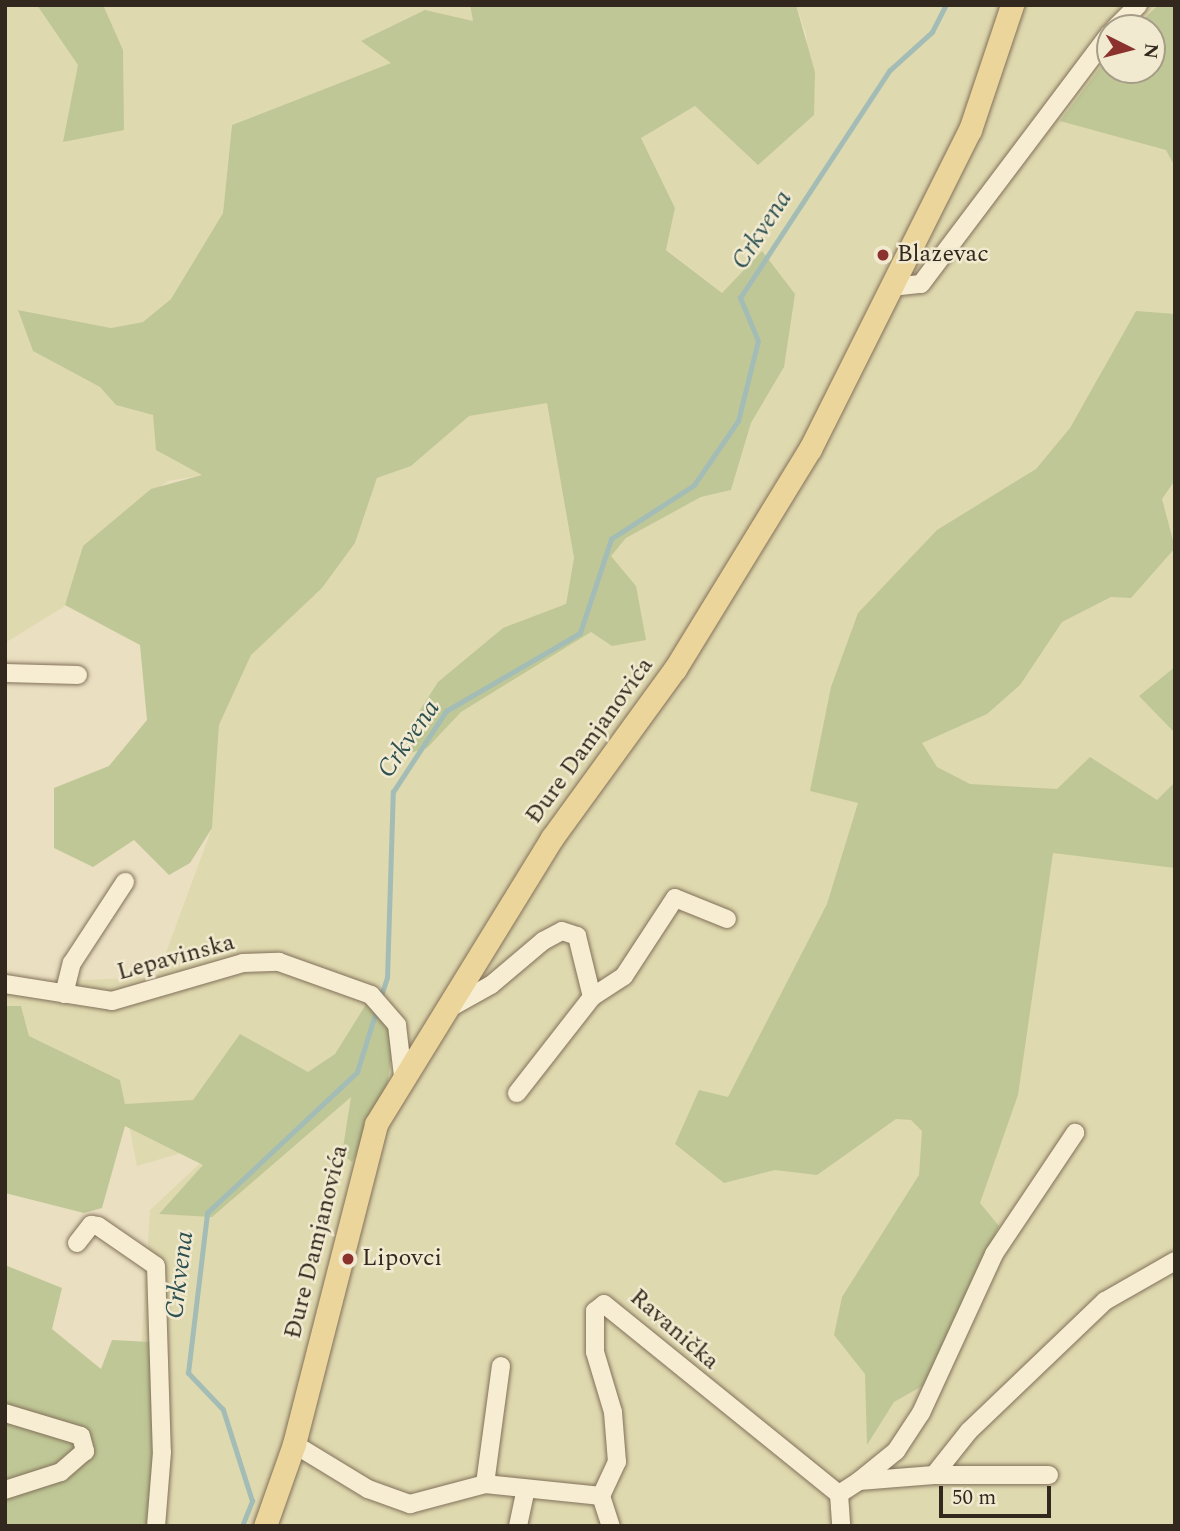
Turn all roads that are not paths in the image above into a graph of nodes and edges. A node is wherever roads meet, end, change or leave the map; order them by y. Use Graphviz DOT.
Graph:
graph roads {
  1 [pos="1012,5"];
  2 [pos="1096,52"];
  3 [pos="891,288"];
  4 [pos="5,673"];
  5 [pos="78,675"];
  6 [pos="125,882"];
  7 [pos="727,919"];
  8 [pos="5,984"];
  9 [pos="64,994"];
  10 [pos="592,997"];
  11 [pos="453,1006"];
  12 [pos="403,1076"];
  13 [pos="517,1093"];
  14 [pos="1075,1133"];
  15 [pos="77,1243"];
  16 [pos="1175,1261"];
  17 [pos="501,1366"];
  18 [pos="5,1413"];
  19 [pos="294,1444"];
  20 [pos="934,1475"];
  21 [pos="1049,1475"];
  22 [pos="859,1481"];
  23 [pos="485,1485"];
  24 [pos="526,1489"];
  25 [pos="5,1490"];
  26 [pos="839,1494"];
  27 [pos="601,1496"];
  28 [pos="156,1526"];
  29 [pos="265,1526"];
  30 [pos="518,1526"];
  31 [pos="611,1526"];
  32 [pos="841,1526"];
  1 -- 3 [label="main road, Đure Damjanovića"];
  2 -- 3 [label="street"];
  3 -- 11 [label="main road, Đure Damjanovića"];
  4 -- 5 [label="street"];
  6 -- 9 [label="street, Lepavinska"];
  7 -- 10 [label="street"];
  8 -- 9 [label="street, Lepavinska"];
  9 -- 12 [label="street, Lepavinska"];
  10 -- 11 [label="street"];
  10 -- 13 [label="street"];
  11 -- 12 [label="main road, Đure Damjanovića"];
  12 -- 19 [label="main road, Đure Damjanovića"];
  14 -- 22 [label="street"];
  15 -- 28 [label="street"];
  16 -- 20 [label="street"];
  17 -- 23 [label="street"];
  18 -- 25 [label="street"];
  19 -- 23 [label="street"];
  19 -- 29 [label="main road, Đure Damjanovića"];
  20 -- 21 [label="street"];
  20 -- 22 [label="street"];
  22 -- 26 [label="street"];
  23 -- 24 [label="street"];
  24 -- 27 [label="street"];
  24 -- 30 [label="street"];
  26 -- 27 [label="street, Ravanička"];
  26 -- 32 [label="street"];
  27 -- 31 [label="street"];
}
